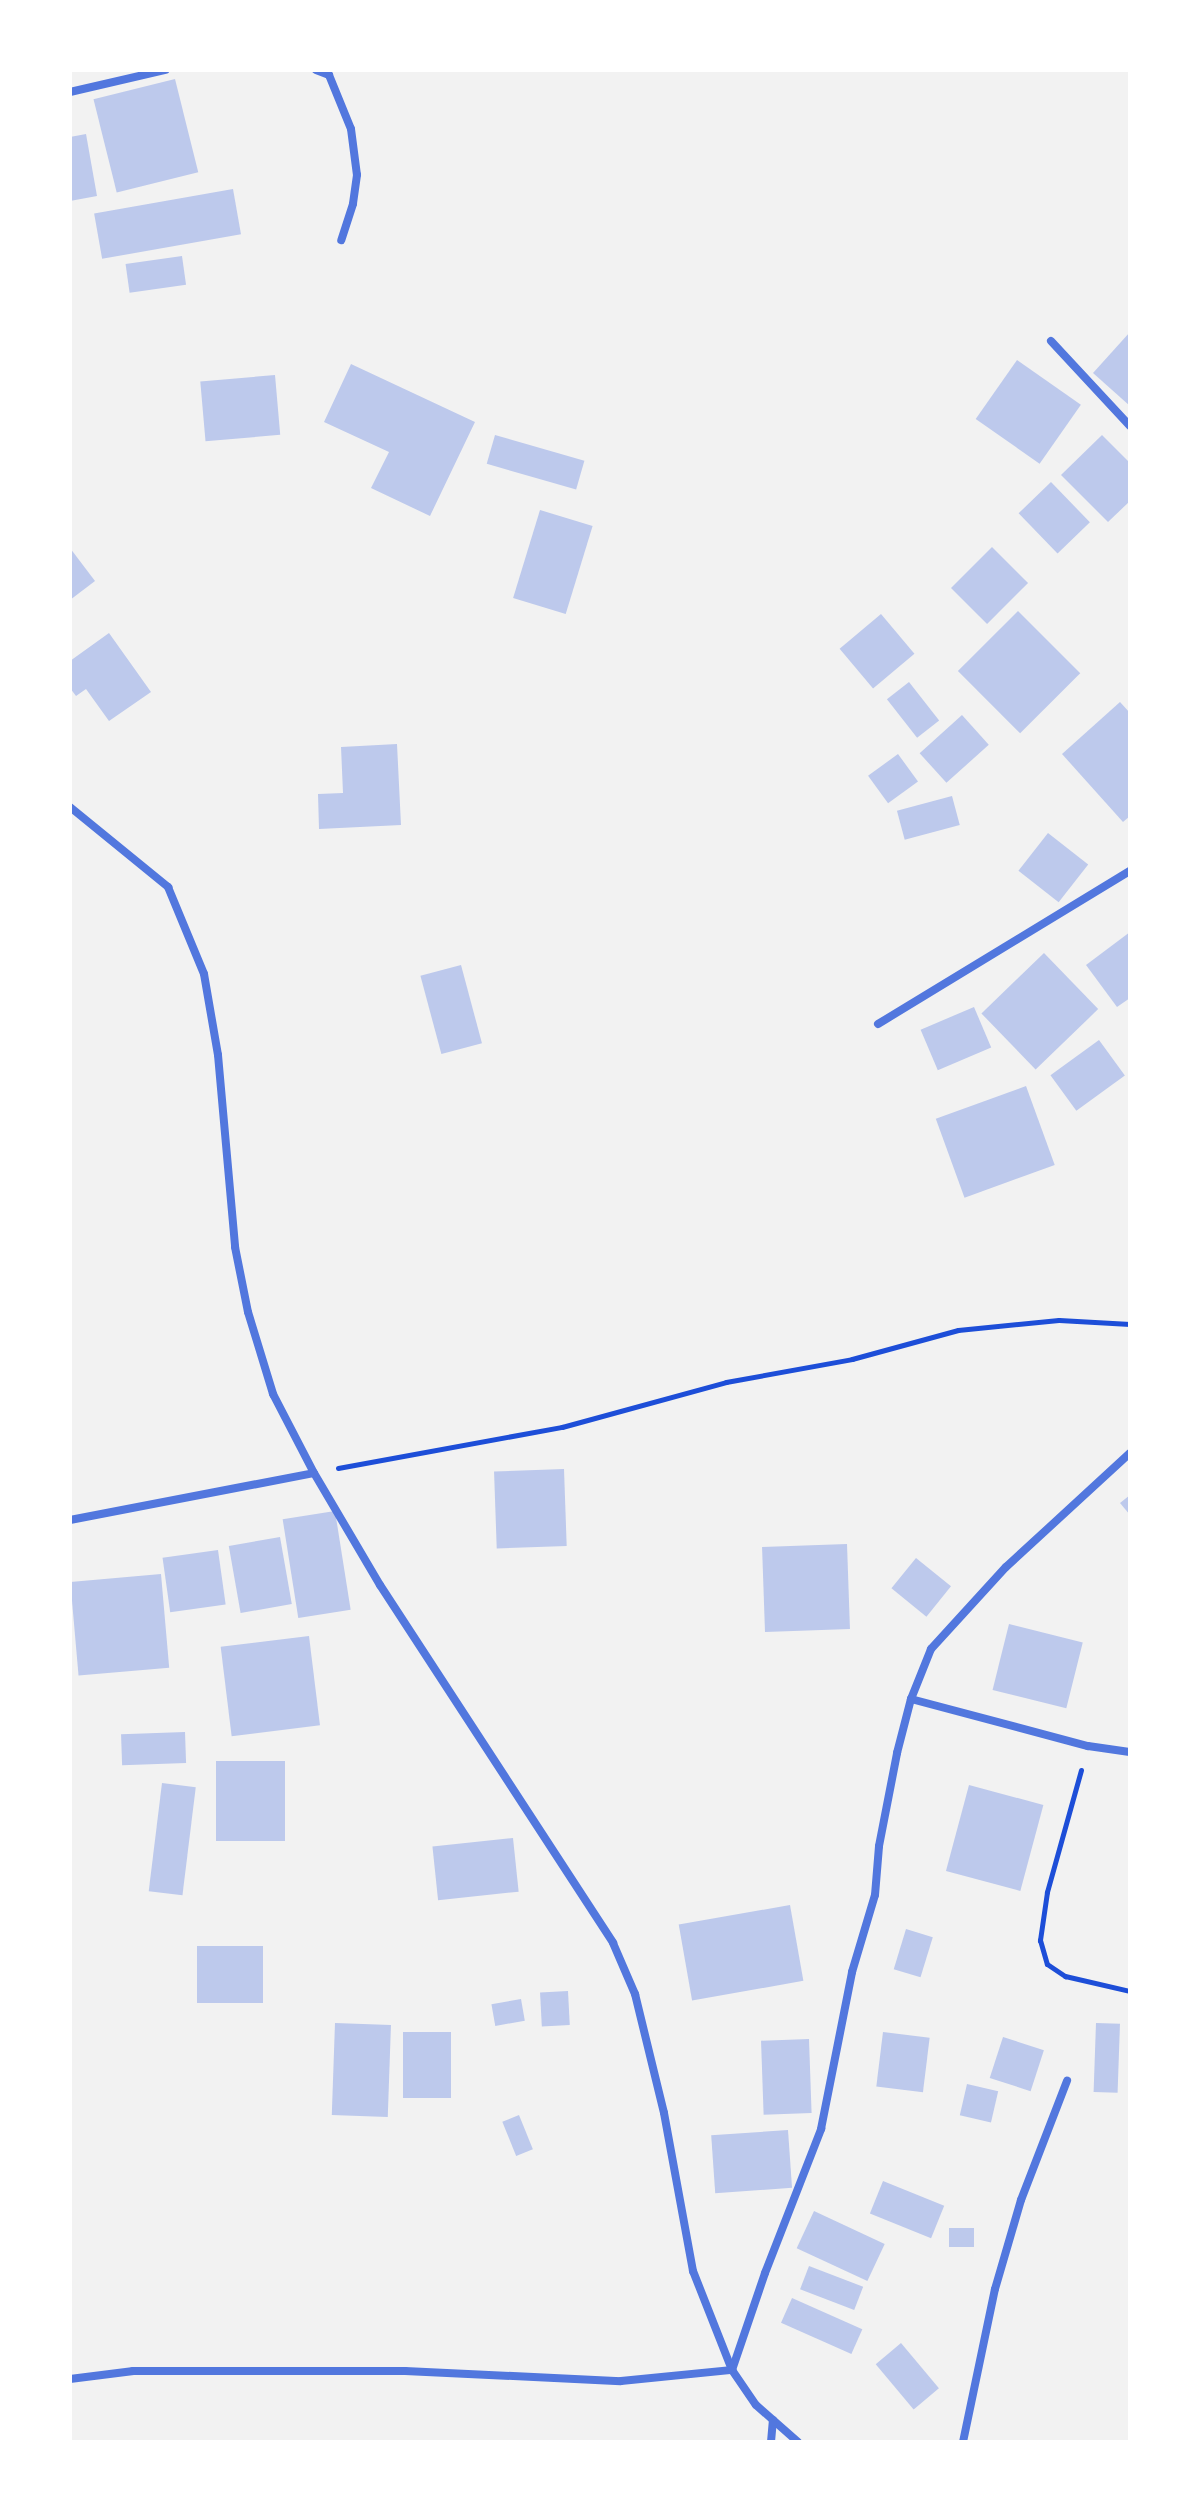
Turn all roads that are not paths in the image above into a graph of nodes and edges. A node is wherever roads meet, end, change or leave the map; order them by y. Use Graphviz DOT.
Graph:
graph roads {
  1 [pos="165,70"];
  2 [pos="316,70"];
  3 [pos="331,73"];
  4 [pos="70,92"];
  5 [pos="341,240"];
  6 [pos="1051,341"];
  7 [pos="1130,426"];
  8 [pos="70,807"];
  9 [pos="1130,871"];
  10 [pos="878,1024"];
  11 [pos="1130,1453"];
  12 [pos="314,1473"];
  13 [pos="70,1520"];
  14 [pos="911,1699"];
  15 [pos="1130,1752"];
  16 [pos="1067,2081"];
  17 [pos="732,2370"];
  18 [pos="70,2379"];
  19 [pos="773,2420"];
  20 [pos="771,2442"];
  21 [pos="798,2442"];
  22 [pos="963,2442"];
  1 -- 4 [label="street"];
  2 -- 3 [label="street"];
  3 -- 5 [label="street"];
  6 -- 7 [label="street"];
  8 -- 12 [label="street"];
  9 -- 10 [label="street"];
  11 -- 14 [label="street"];
  12 -- 13 [label="street"];
  12 -- 17 [label="street"];
  14 -- 15 [label="street"];
  14 -- 17 [label="street"];
  16 -- 22 [label="street"];
  17 -- 18 [label="street"];
  17 -- 19 [label="street"];
  19 -- 20 [label="street"];
  19 -- 21 [label="street"];
}
